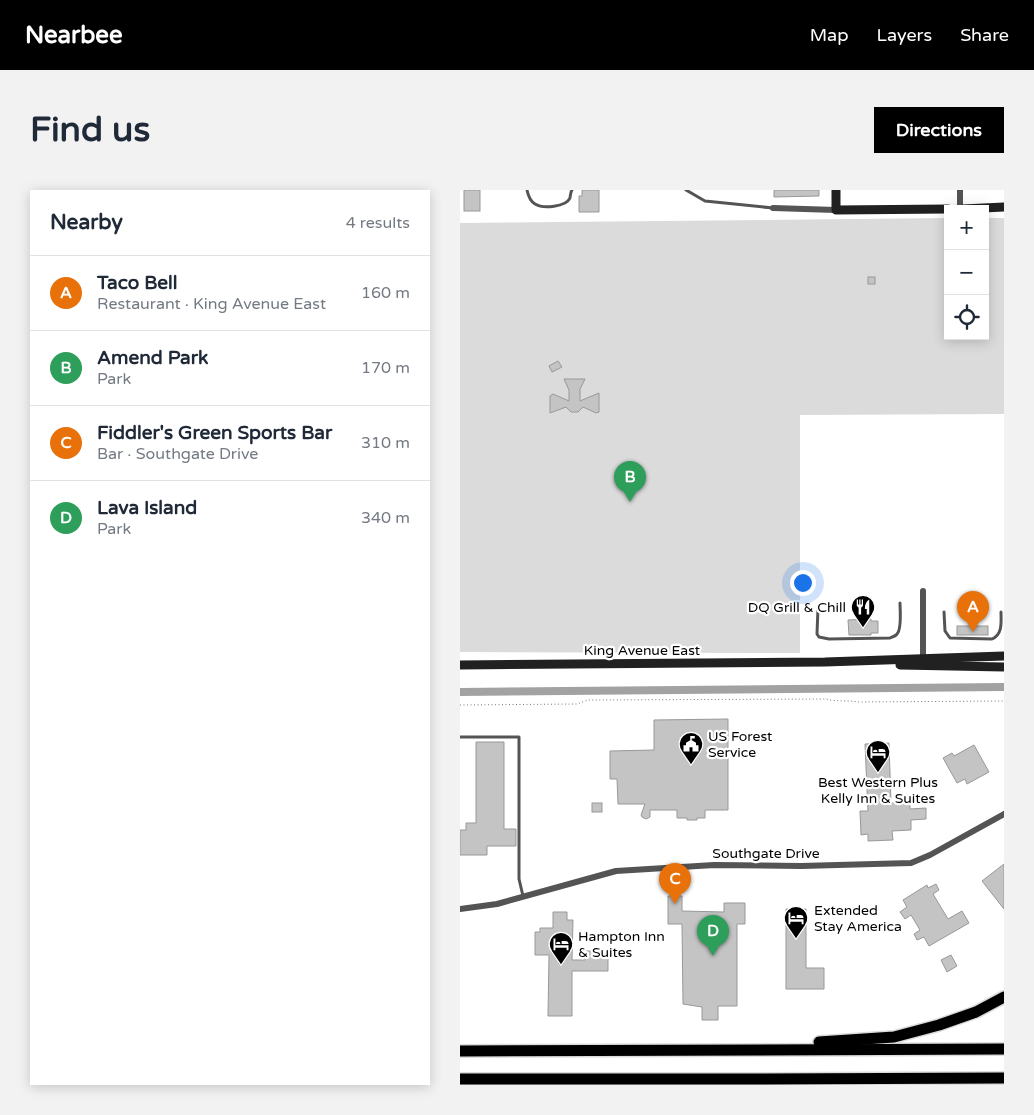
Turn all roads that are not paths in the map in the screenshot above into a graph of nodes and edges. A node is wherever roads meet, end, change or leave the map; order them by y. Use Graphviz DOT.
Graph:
graph roads {
  1 [pos="527,190"];
  2 [pos="572,190"];
  3 [pos="686,190"];
  4 [pos="836,190"];
  5 [pos="960,190"];
  6 [pos="962,205"];
  7 [pos="1004,207"];
  8 [pos="773,208"];
  9 [pos="989,208"];
  10 [pos="944,209"];
  11 [pos="836,210"];
  12 [pos="923,591"];
  13 [pos="900,603"];
  14 [pos="824,604"];
  15 [pos="944,612"];
  16 [pos="1001,612"];
  17 [pos="1004,656"];
  18 [pos="923,659"];
  19 [pos="825,662"];
  20 [pos="460,665"];
  21 [pos="1004,667"];
  22 [pos="460,737"];
  23 [pos="1004,814"];
  24 [pos="523,897"];
  25 [pos="460,909"];
  26 [pos="1004,997"];
  27 [pos="1004,1048"];
  28 [pos="706,1050"];
  29 [pos="460,1051"];
  30 [pos="1004,1078"];
  31 [pos="460,1079"];
  32 [pos="744,1079"];
  33 [pos="762,1085"];
  1 -- 2 [label="lane"];
  3 -- 8 [label="lane"];
  4 -- 11 [label="main road"];
  5 -- 6 [label="street"];
  7 -- 9 [label="main road"];
  8 -- 11 [label="street"];
  10 -- 11 [label="main road"];
  12 -- 18 [label="street"];
  13 -- 14 [label="lane"];
  15 -- 16 [label="lane"];
  17 -- 18 [label="main road, King Avenue East"];
  18 -- 19 [label="main road, King Avenue East"];
  19 -- 20 [label="main road, King Avenue East"];
  19 -- 21 [label="main road, King Avenue East"];
  22 -- 24 [label="lane"];
  23 -- 24 [label="street, Southgate Drive"];
  24 -- 25 [label="street, Southgate Drive"];
  26 -- 28 [label="highway"];
  27 -- 28 [label="highway"];
  28 -- 29 [label="highway"];
  30 -- 32 [label="highway"];
  31 -- 32 [label="highway"];
  32 -- 33 [label="highway"];
}
